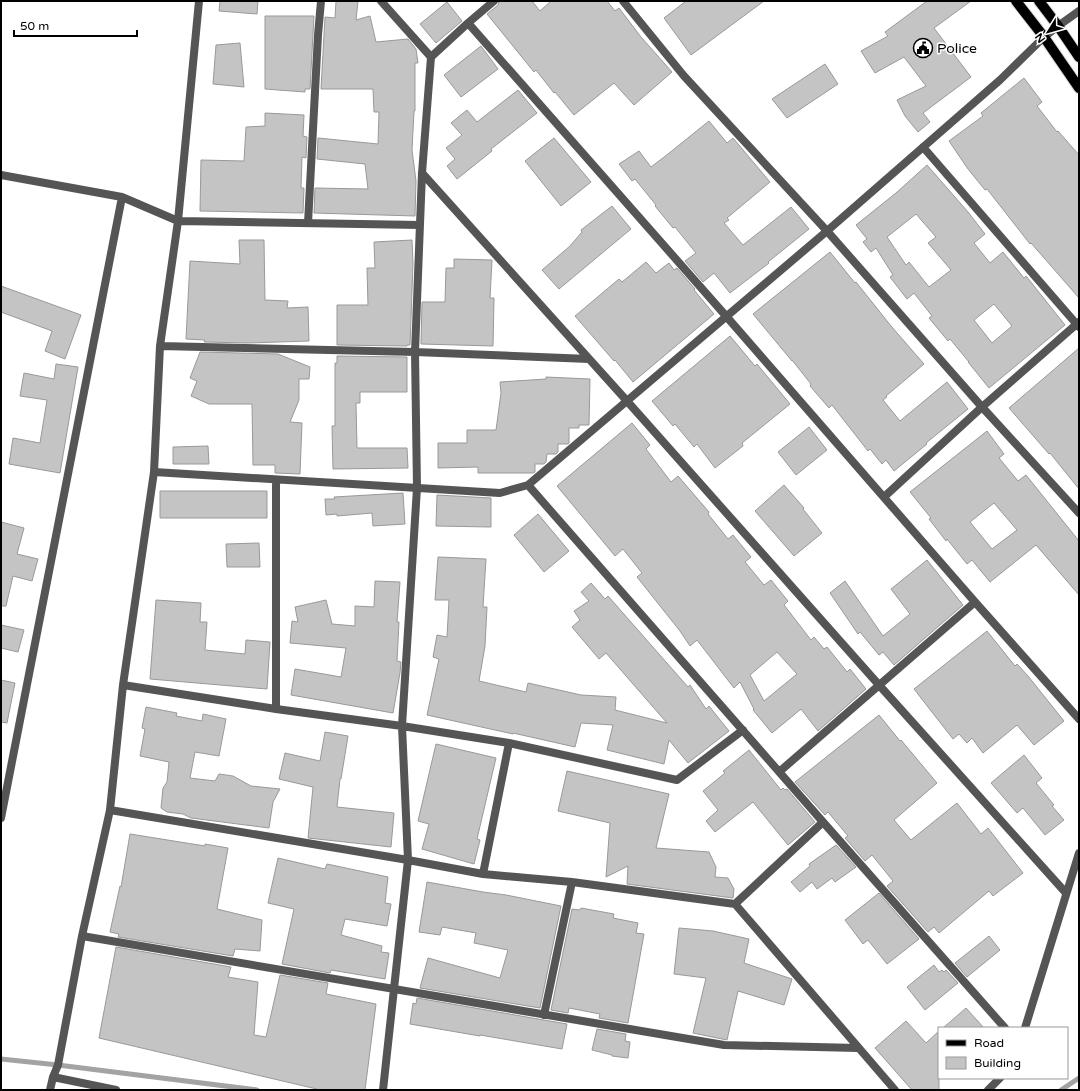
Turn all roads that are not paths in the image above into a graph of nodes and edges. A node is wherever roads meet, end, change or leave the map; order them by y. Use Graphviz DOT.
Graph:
graph roads {
  1 [pos="199,1"];
  2 [pos="321,1"];
  3 [pos="381,1"];
  4 [pos="494,1"];
  5 [pos="623,1"];
  6 [pos="1016,1"];
  7 [pos="1039,1"];
  8 [pos="1079,12"];
  9 [pos="468,24"];
  10 [pos="1058,26"];
  11 [pos="1044,37"];
  12 [pos="431,57"];
  13 [pos="1079,57"];
  14 [pos="1079,88"];
  15 [pos="923,147"];
  16 [pos="422,173"];
  17 [pos="1,175"];
  18 [pos="122,197"];
  19 [pos="178,221"];
  20 [pos="308,223"];
  21 [pos="420,225"];
  22 [pos="826,231"];
  23 [pos="726,316"];
  24 [pos="1078,324"];
  25 [pos="160,346"];
  26 [pos="415,352"];
  27 [pos="589,360"];
  28 [pos="627,401"];
  29 [pos="982,407"];
  30 [pos="154,472"];
  31 [pos="276,480"];
  32 [pos="528,485"];
  33 [pos="417,488"];
  34 [pos="884,498"];
  35 [pos="1079,513"];
  36 [pos="975,602"];
  37 [pos="123,685"];
  38 [pos="879,685"];
  39 [pos="276,709"];
  40 [pos="1079,719"];
  41 [pos="402,726"];
  42 [pos="743,730"];
  43 [pos="509,743"];
  44 [pos="779,772"];
  45 [pos="110,810"];
  46 [pos="1,818"];
  47 [pos="823,822"];
  48 [pos="1079,853"];
  49 [pos="408,860"];
  50 [pos="483,874"];
  51 [pos="572,882"];
  52 [pos="1066,893"];
  53 [pos="735,904"];
  54 [pos="82,936"];
  55 [pos="393,990"];
  56 [pos="544,1015"];
  57 [pos="1005,1027"];
  58 [pos="1025,1027"];
  59 [pos="858,1048"];
  60 [pos="53,1077"];
  61 [pos="999,1079"];
  62 [pos="50,1090"];
  63 [pos="116,1090"];
  64 [pos="383,1090"];
  65 [pos="895,1090"];
  66 [pos="988,1090"];
  1 -- 19 [label="street"];
  2 -- 20 [label="street"];
  3 -- 12 [label="street"];
  4 -- 9 [label="street"];
  5 -- 22 [label="street"];
  6 -- 11 [label="main road"];
  7 -- 10 [label="main road"];
  8 -- 10 [label="street"];
  9 -- 12 [label="street"];
  9 -- 23 [label="street"];
  10 -- 11 [label="street"];
  10 -- 13 [label="main road"];
  11 -- 14 [label="main road"];
  11 -- 15 [label="street"];
  12 -- 16 [label="street"];
  15 -- 22 [label="street"];
  15 -- 24 [label="street"];
  16 -- 21 [label="street"];
  16 -- 27 [label="street"];
  17 -- 18 [label="street"];
  18 -- 19 [label="street"];
  18 -- 46 [label="street"];
  19 -- 20 [label="street"];
  19 -- 25 [label="street"];
  20 -- 21 [label="street"];
  21 -- 26 [label="street"];
  22 -- 23 [label="street"];
  22 -- 29 [label="street"];
  23 -- 28 [label="street"];
  23 -- 34 [label="street"];
  24 -- 29 [label="street"];
  25 -- 26 [label="street"];
  25 -- 30 [label="street"];
  26 -- 27 [label="street"];
  26 -- 33 [label="street"];
  27 -- 28 [label="street"];
  28 -- 32 [label="street"];
  28 -- 38 [label="street"];
  29 -- 34 [label="street"];
  29 -- 35 [label="street"];
  30 -- 31 [label="street"];
  30 -- 37 [label="street"];
  31 -- 33 [label="street"];
  31 -- 39 [label="street"];
  32 -- 33 [label="street"];
  32 -- 42 [label="street"];
  33 -- 41 [label="street"];
  34 -- 36 [label="street"];
  36 -- 38 [label="street"];
  36 -- 40 [label="street"];
  37 -- 39 [label="street"];
  37 -- 45 [label="street"];
  38 -- 44 [label="street"];
  38 -- 52 [label="street"];
  39 -- 41 [label="street"];
  41 -- 43 [label="street"];
  41 -- 49 [label="street"];
  42 -- 43 [label="street"];
  42 -- 44 [label="street"];
  43 -- 50 [label="street"];
  44 -- 47 [label="street"];
  45 -- 49 [label="street"];
  45 -- 54 [label="street"];
  47 -- 53 [label="street"];
  47 -- 57 [label="street"];
  48 -- 52 [label="street"];
  49 -- 50 [label="street"];
  49 -- 55 [label="street"];
  50 -- 51 [label="street"];
  51 -- 53 [label="street"];
  51 -- 56 [label="street"];
  52 -- 58 [label="street"];
  53 -- 59 [label="street"];
  54 -- 55 [label="street"];
  54 -- 60 [label="street"];
  55 -- 56 [label="street"];
  55 -- 64 [label="street"];
  56 -- 59 [label="street"];
  59 -- 65 [label="street"];
  60 -- 62 [label="street"];
  60 -- 63 [label="street"];
  61 -- 66 [label="street"];
}
